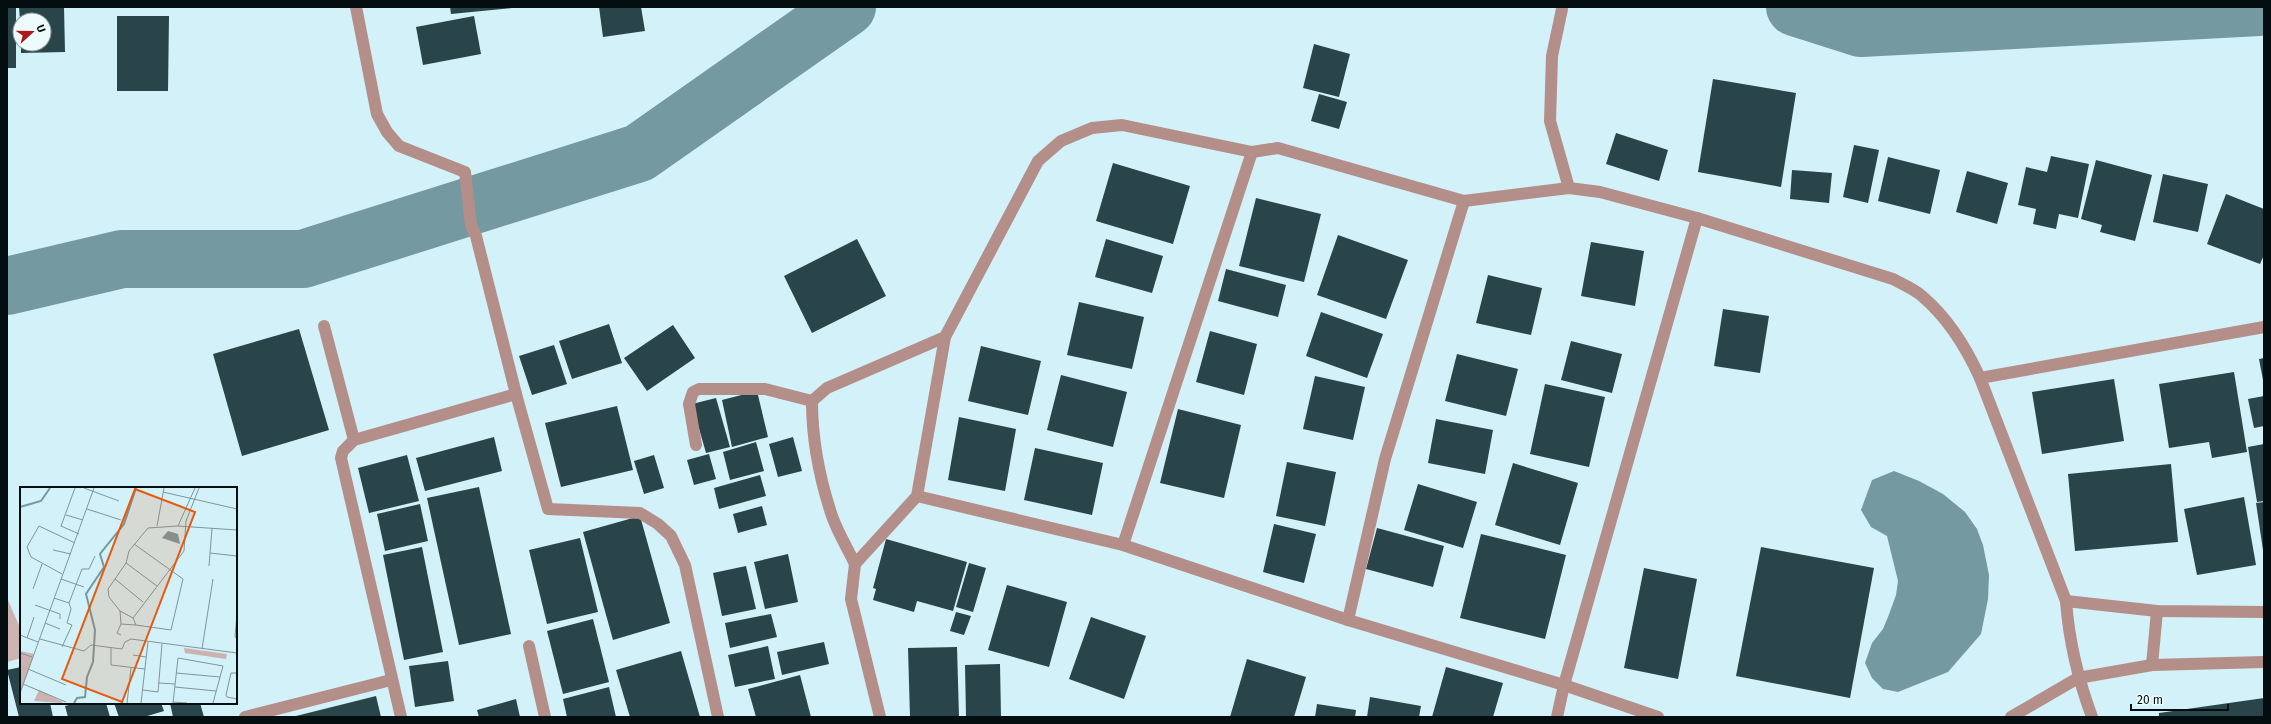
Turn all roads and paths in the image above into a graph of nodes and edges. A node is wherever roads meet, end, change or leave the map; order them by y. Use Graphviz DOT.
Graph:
graph roads {
  1 [pos="356,7"];
  2 [pos="1562,9"];
  3 [pos="1252,152"];
  4 [pos="1569,188"];
  5 [pos="1464,201"];
  6 [pos="1697,218"];
  7 [pos="324,326"];
  8 [pos="2264,327"];
  9 [pos="945,337"];
  10 [pos="1980,378"];
  11 [pos="516,394"];
  12 [pos="812,401"];
  13 [pos="354,440"];
  14 [pos="696,444"];
  15 [pos="917,496"];
  16 [pos="1123,545"];
  17 [pos="855,564"];
  18 [pos="2066,602"];
  19 [pos="2157,611"];
  20 [pos="2264,612"];
  21 [pos="1348,620"];
  22 [pos="529,646"];
  23 [pos="2264,662"];
  24 [pos="2152,665"];
  25 [pos="2078,678"];
  26 [pos="391,680"];
  27 [pos="1564,685"];
  28 [pos="245,717"];
  29 [pos="401,717"];
  30 [pos="545,717"];
  31 [pos="718,717"];
  32 [pos="880,717"];
  33 [pos="1557,717"];
  34 [pos="1658,717"];
  35 [pos="2011,717"];
  36 [pos="2092,717"];
  1 -- 11 [label="street"];
  2 -- 4 [label="street"];
  3 -- 5 [label="street"];
  3 -- 9 [label="street"];
  3 -- 16 [label="street"];
  4 -- 5 [label="street"];
  4 -- 6 [label="street"];
  5 -- 21 [label="street"];
  6 -- 10 [label="street"];
  6 -- 27 [label="street"];
  7 -- 13 [label="street"];
  8 -- 10 [label="street"];
  9 -- 12 [label="street"];
  9 -- 15 [label="street"];
  10 -- 18 [label="street"];
  11 -- 13 [label="street"];
  11 -- 31 [label="street"];
  12 -- 14 [label="street"];
  12 -- 17 [label="street"];
  13 -- 26 [label="street"];
  15 -- 16 [label="street"];
  15 -- 17 [label="street"];
  16 -- 21 [label="street"];
  17 -- 32 [label="street"];
  18 -- 19 [label="street"];
  18 -- 25 [label="street"];
  19 -- 20 [label="street"];
  19 -- 24 [label="street"];
  21 -- 27 [label="street"];
  22 -- 30 [label="street"];
  23 -- 24 [label="street"];
  24 -- 25 [label="street"];
  25 -- 35 [label="street"];
  25 -- 36 [label="street"];
  26 -- 28 [label="street"];
  26 -- 29 [label="street"];
  27 -- 33 [label="street"];
  27 -- 34 [label="street"];
}
